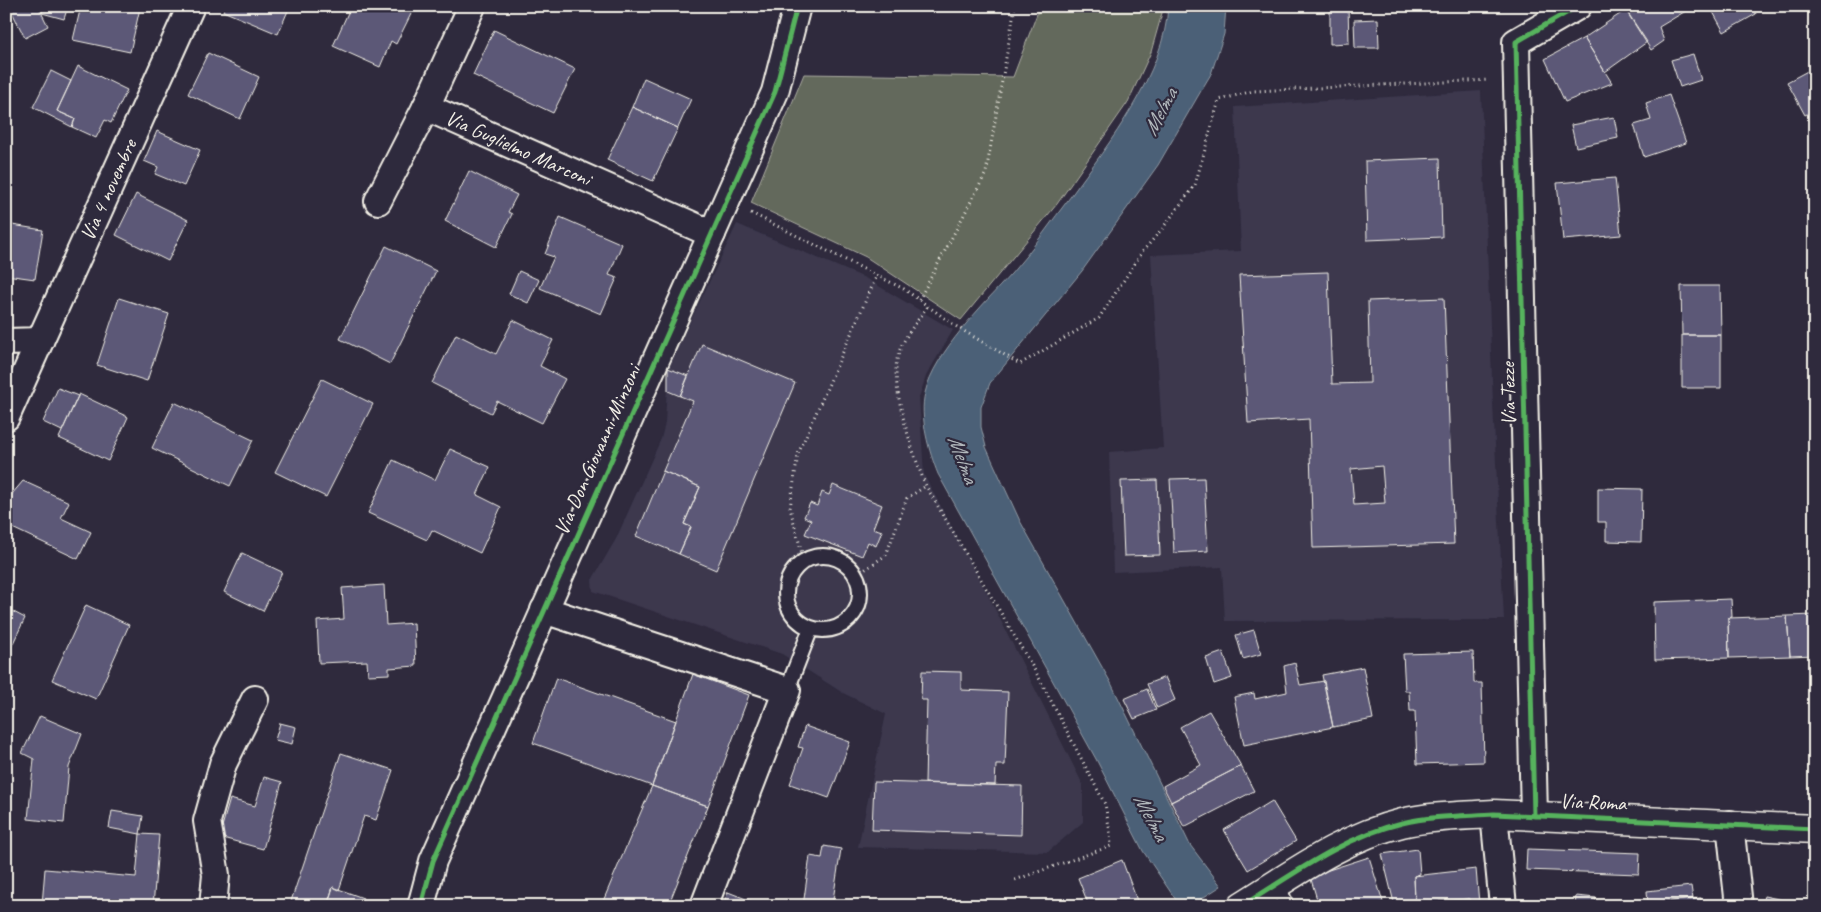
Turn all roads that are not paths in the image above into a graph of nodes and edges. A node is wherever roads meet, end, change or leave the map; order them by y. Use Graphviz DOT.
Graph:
graph roads {
  1 [pos="191,6"];
  2 [pos="472,6"];
  3 [pos="797,6"];
  4 [pos="1578,6"];
  5 [pos="426,107"];
  6 [pos="378,201"];
  7 [pos="712,234"];
  8 [pos="40,341"];
  9 [pos="6,342"];
  10 [pos="6,418"];
  11 [pos="544,610"];
  12 [pos="811,628"];
  13 [pos="787,690"];
  14 [pos="256,699"];
  15 [pos="1494,814"];
  16 [pos="1534,816"];
  17 [pos="1730,824"];
  18 [pos="1815,829"];
  19 [pos="1282,895"];
  20 [pos="213,906"];
  21 [pos="421,906"];
  22 [pos="704,906"];
  23 [pos="1242,906"];
  24 [pos="1503,906"];
  25 [pos="1739,906"];
  1 -- 8 [label="street, Via 4 novembre"];
  2 -- 5 [label="street, Via Guglielmo Marconi"];
  3 -- 7 [label="street, Via Don Giovanni Minzoni"];
  4 -- 16 [label="street, Via Tezze"];
  5 -- 6 [label="street"];
  5 -- 7 [label="street, Via Guglielmo Marconi"];
  7 -- 11 [label="street, Via Don Giovanni Minzoni"];
  8 -- 9 [label="street"];
  8 -- 10 [label="street, Via 4 novembre"];
  11 -- 13 [label="street"];
  11 -- 21 [label="street, Via Don Giovanni Minzoni"];
  12 -- 12 [label="lane"];
  12 -- 13 [label="lane"];
  13 -- 22 [label="street"];
  14 -- 20 [label="street"];
  15 -- 16 [label="street, Via Roma"];
  15 -- 19 [label="street, Via Roma"];
  15 -- 24 [label="street"];
  16 -- 17 [label="street, Via Roma"];
  17 -- 18 [label="street, Via Roma"];
  17 -- 25 [label="street"];
  19 -- 23 [label="street, Via Roma"];
}
